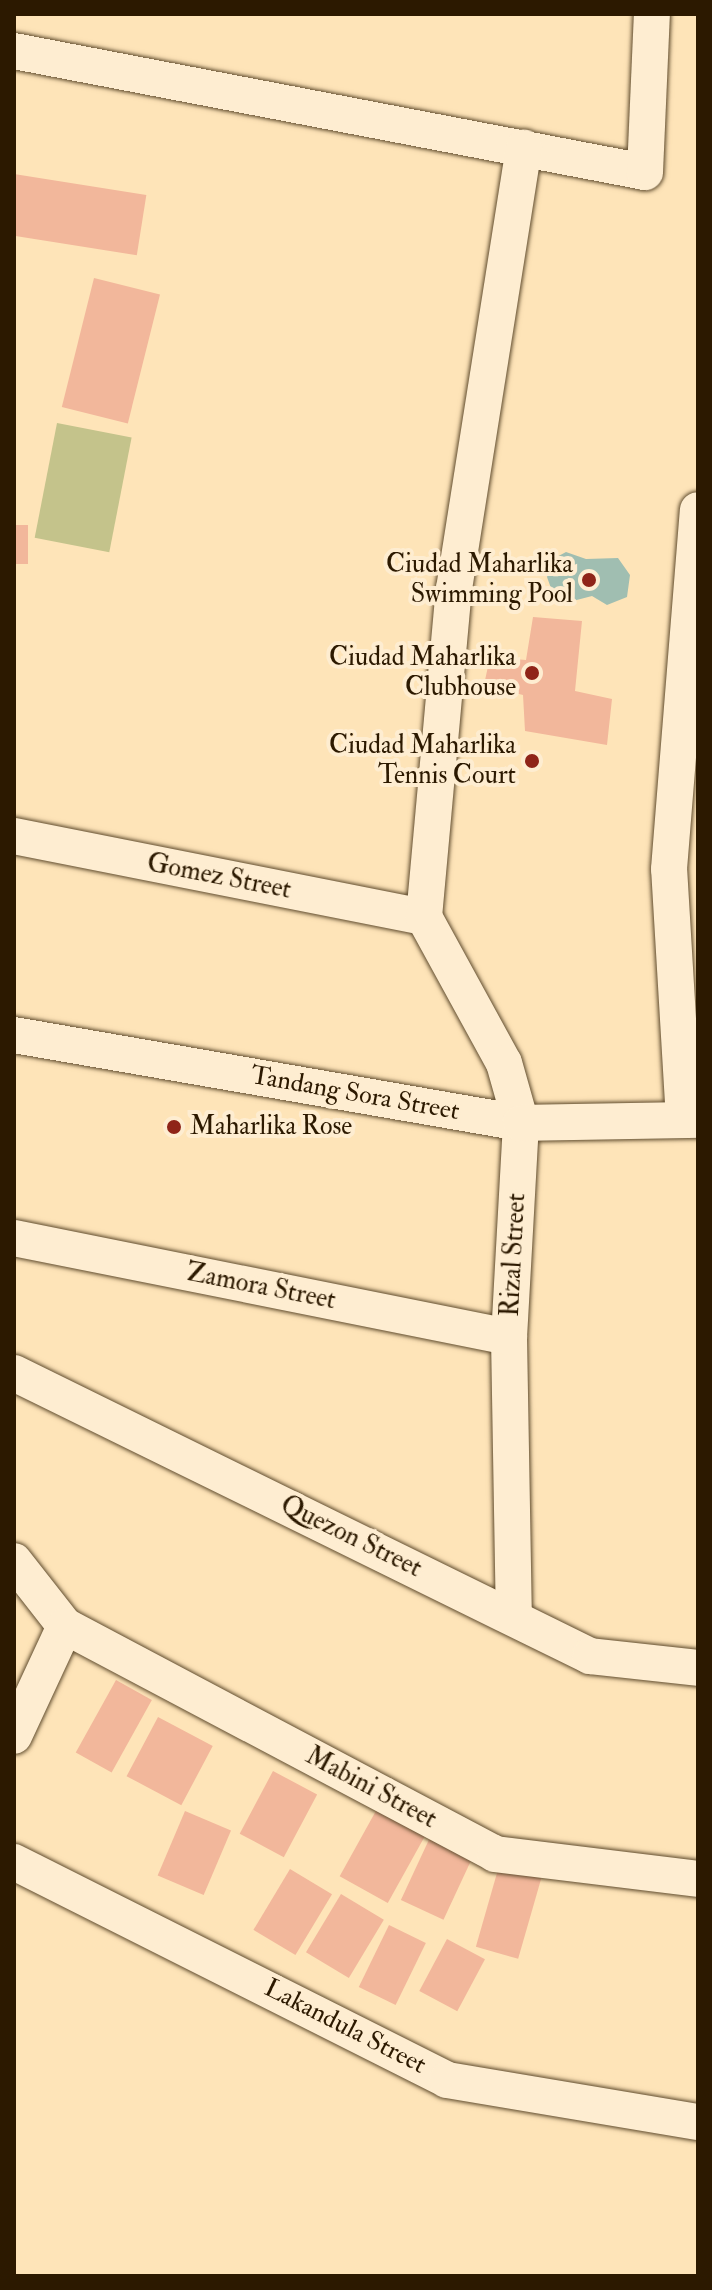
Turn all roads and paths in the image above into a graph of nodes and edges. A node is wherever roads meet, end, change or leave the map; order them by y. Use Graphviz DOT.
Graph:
graph roads {
  1 [pos="652,14"];
  2 [pos="14,51"];
  3 [pos="524,148"];
  4 [pos="698,510"];
  5 [pos="695,572"];
  6 [pos="689,690"];
  7 [pos="14,836"];
  8 [pos="683,869"];
  9 [pos="424,917"];
  10 [pos="14,1035"];
  11 [pos="691,1120"];
  12 [pos="521,1123"];
  13 [pos="14,1238"];
  14 [pos="509,1337"];
  15 [pos="14,1373"];
  16 [pos="14,1561"];
  17 [pos="514,1616"];
  18 [pos="65,1626"];
  19 [pos="698,1668"];
  20 [pos="14,1736"];
  21 [pos="14,1862"];
  22 [pos="698,1879"];
  23 [pos="698,2122"];
  1 -- 3 [label="street"];
  2 -- 3 [label="street"];
  3 -- 9 [label="street"];
  4 -- 5 [label="street"];
  5 -- 6 [label="street"];
  6 -- 8 [label="street"];
  7 -- 9 [label="street, Gomez Street"];
  8 -- 11 [label="street"];
  9 -- 12 [label="street, Rizal Street"];
  10 -- 12 [label="street, Tandang Sora Street"];
  11 -- 12 [label="street, Tandang Sora Street"];
  12 -- 14 [label="street, Rizal Street"];
  13 -- 14 [label="street, Zamora Street"];
  14 -- 17 [label="street, Rizal Street"];
  15 -- 17 [label="street, Quezon Street"];
  16 -- 18 [label="street"];
  17 -- 19 [label="street, Quezon Street"];
  18 -- 20 [label="street"];
  18 -- 22 [label="street, Mabini Street"];
  21 -- 23 [label="street, Lakandula Street"];
}
